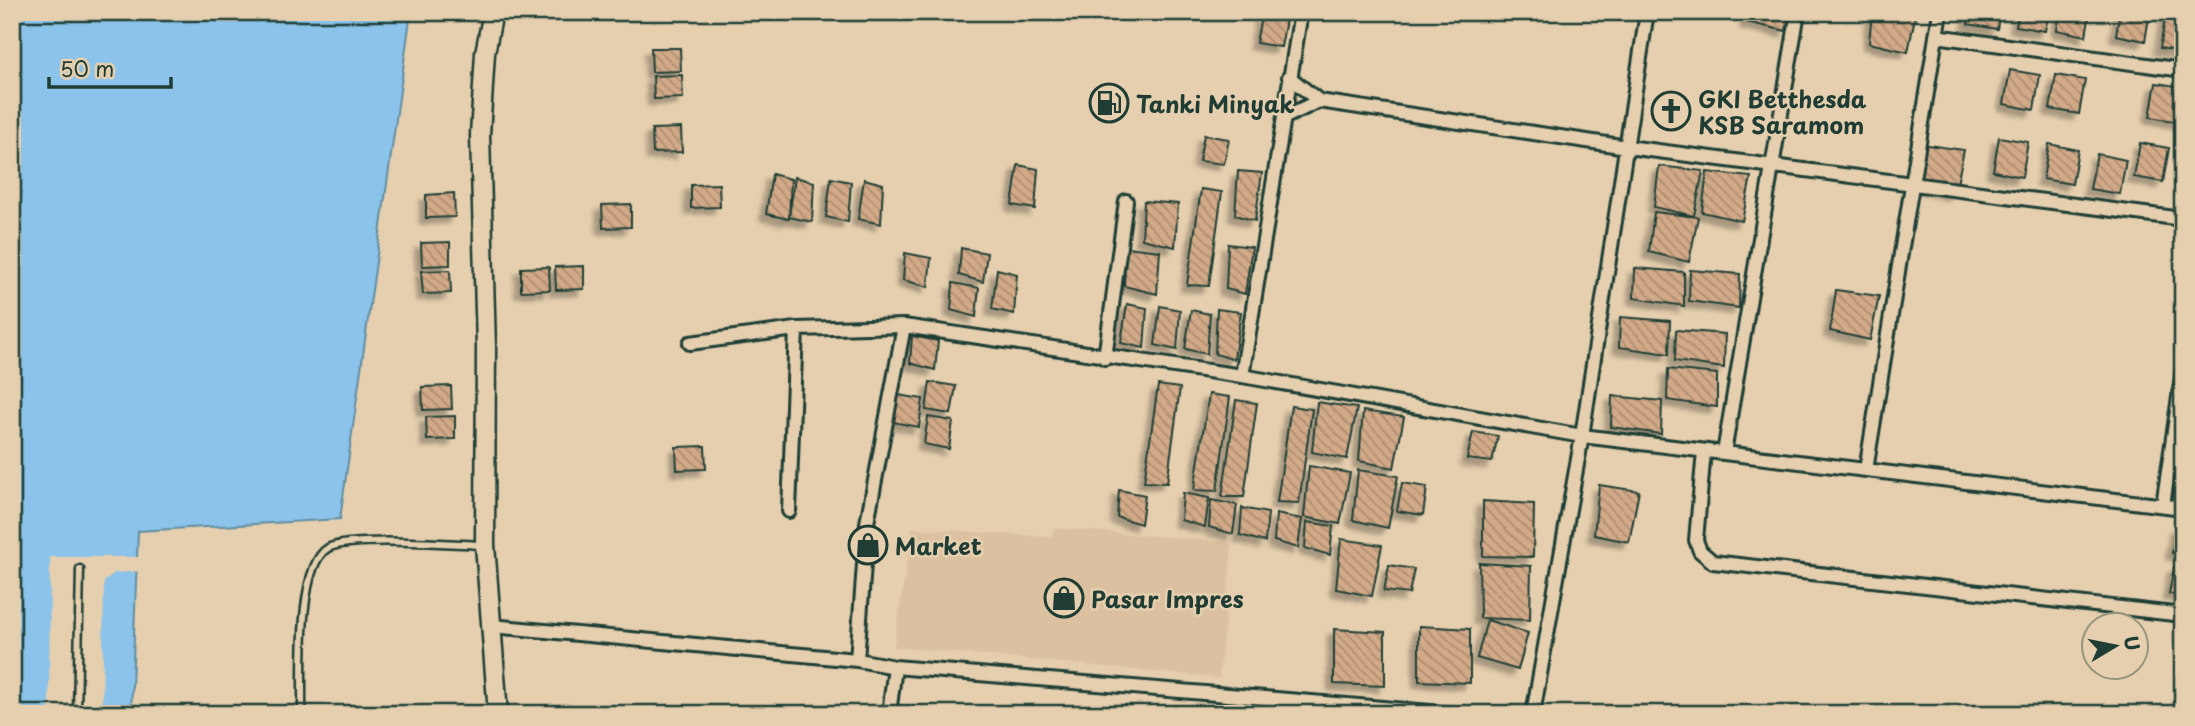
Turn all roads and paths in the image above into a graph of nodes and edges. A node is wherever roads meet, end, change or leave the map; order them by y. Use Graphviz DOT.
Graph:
graph roads {
  1 [pos="493,12"];
  2 [pos="1301,12"];
  3 [pos="1647,12"];
  4 [pos="1798,12"];
  5 [pos="1940,12"];
  6 [pos="1936,36"];
  7 [pos="2183,70"];
  8 [pos="1289,77"];
  9 [pos="1319,101"];
  10 [pos="1284,117"];
  11 [pos="1627,147"];
  12 [pos="1773,167"];
  13 [pos="1913,182"];
  14 [pos="1126,201"];
  15 [pos="2183,219"];
  16 [pos="904,326"];
  17 [pos="796,329"];
  18 [pos="690,343"];
  19 [pos="1105,358"];
  20 [pos="2183,370"];
  21 [pos="1242,376"];
  22 [pos="1581,436"];
  23 [pos="1704,451"];
  24 [pos="1724,453"];
  25 [pos="1866,470"];
  26 [pos="2163,505"];
  27 [pos="2183,508"];
  28 [pos="789,511"];
  29 [pos="485,545"];
  30 [pos="80,569"];
  31 [pos="2183,615"];
  32 [pos="491,626"];
  33 [pos="857,660"];
  34 [pos="895,667"];
  35 [pos="77,714"];
  36 [pos="302,714"];
  37 [pos="498,714"];
  38 [pos="889,714"];
  39 [pos="1454,714"];
  40 [pos="1533,714"];
  1 -- 29 [label="main road"];
  2 -- 8 [label="street"];
  3 -- 11 [label="street"];
  4 -- 12 [label="street"];
  5 -- 6 [label="street"];
  6 -- 7 [label="street"];
  6 -- 13 [label="street"];
  8 -- 9 [label="street"];
  8 -- 10 [label="street"];
  9 -- 10 [label="street"];
  9 -- 11 [label="street"];
  10 -- 21 [label="street"];
  11 -- 12 [label="street"];
  11 -- 22 [label="street"];
  12 -- 13 [label="street"];
  12 -- 24 [label="street"];
  13 -- 15 [label="street"];
  13 -- 25 [label="street"];
  14 -- 19 [label="street"];
  16 -- 17 [label="street"];
  16 -- 19 [label="street"];
  16 -- 33 [label="street"];
  17 -- 18 [label="street"];
  17 -- 28 [label="street"];
  19 -- 21 [label="street"];
  20 -- 26 [label="street"];
  21 -- 22 [label="street"];
  22 -- 23 [label="street"];
  22 -- 40 [label="street"];
  23 -- 24 [label="street"];
  23 -- 31 [label="street"];
  24 -- 25 [label="street"];
  25 -- 26 [label="street"];
  26 -- 27 [label="street"];
  29 -- 32 [label="main road"];
  29 -- 36 [label="lane"];
  30 -- 35 [label="lane"];
  32 -- 33 [label="street"];
  32 -- 37 [label="main road"];
  33 -- 34 [label="street"];
  34 -- 38 [label="street"];
  34 -- 39 [label="street"];
}
